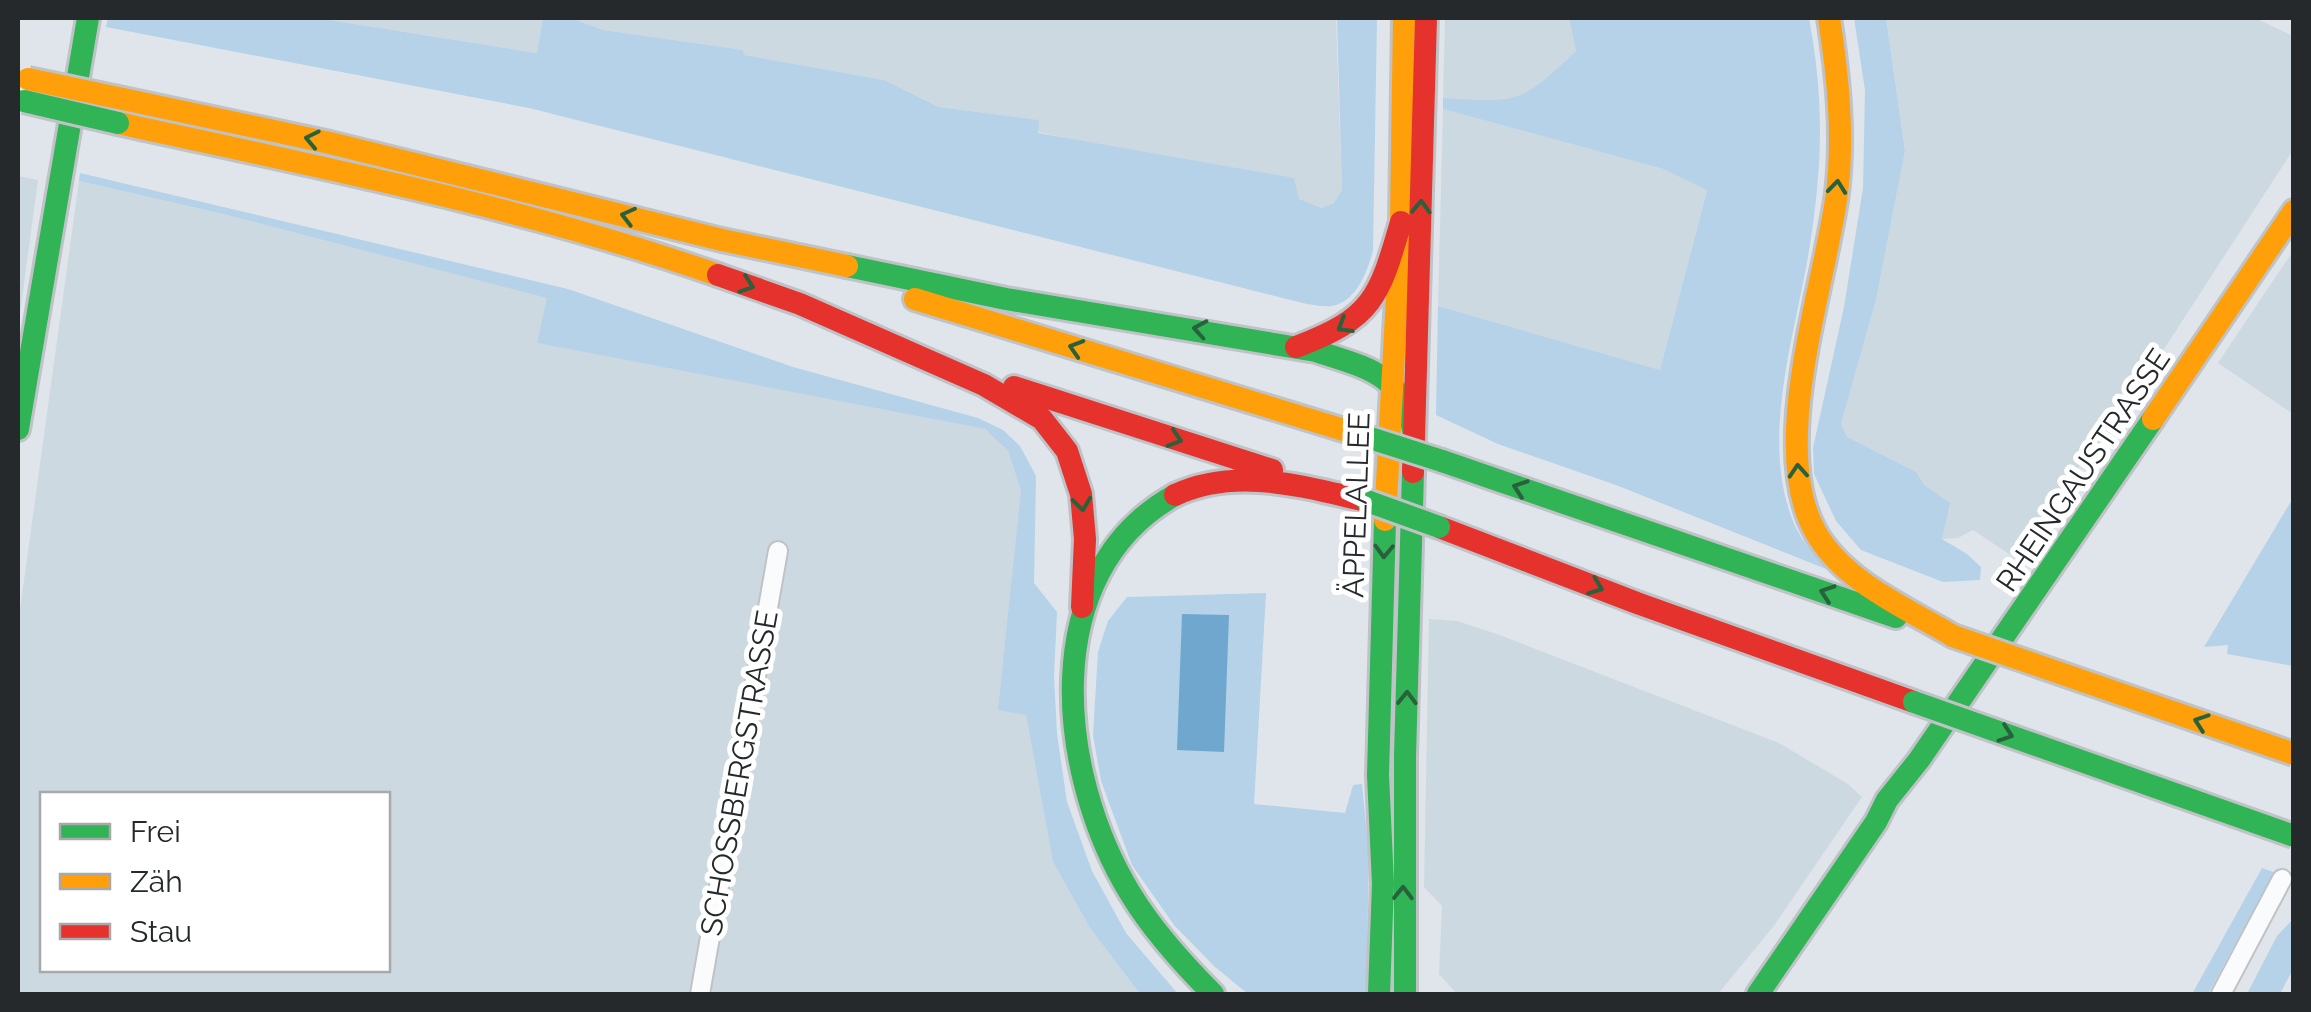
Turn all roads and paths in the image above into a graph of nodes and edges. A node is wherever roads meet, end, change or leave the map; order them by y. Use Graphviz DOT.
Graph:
graph roads {
  1 [pos="88,18"];
  2 [pos="1404,18"];
  3 [pos="1426,18"];
  4 [pos="1829,18"];
  5 [pos="22,89"];
  6 [pos="2294,211"];
  7 [pos="1401,222"];
  8 [pos="722,240"];
  9 [pos="1296,347"];
  10 [pos="916,356"];
  11 [pos="1390,384"];
  12 [pos="18,429"];
  13 [pos="1414,434"];
  14 [pos="1366,501"];
  15 [pos="778,551"];
  16 [pos="1082,607"];
  17 [pos="1952,636"];
  18 [pos="2294,754"];
  19 [pos="2294,836"];
  20 [pos="2282,878"];
  21 [pos="700,994"];
  22 [pos="1213,994"];
  23 [pos="1379,994"];
  24 [pos="1405,994"];
  25 [pos="1758,994"];
  26 [pos="2222,994"];
  1 -- 12 [label="main road"];
  2 -- 7 [label="main road, ÄPPELALLEE"];
  13 -- 3 [label="main road, ÄPPELALLEE, one-way"];
  17 -- 4 [label="main road, one-way"];
  8 -- 5 [label="main road, one-way, bridge"];
  5 -- 10 [label="main road, one-way, bridge"];
  6 -- 25 [label="main road, RHEINGAUSTRASSE"];
  7 -- 9 [label="main road, one-way"];
  7 -- 11 [label="main road, ÄPPELALLEE"];
  9 -- 8 [label="main road, one-way"];
  17 -- 8 [label="main road, one-way, bridge"];
  9 -- 11 [label="main road"];
  10 -- 14 [label="main road, one-way"];
  10 -- 16 [label="main road, one-way"];
  11 -- 13 [label="main road"];
  11 -- 23 [label="main road, ÄPPELALLEE, one-way"];
  24 -- 13 [label="main road, ÄPPELALLEE, one-way"];
  14 -- 16 [label="main road"];
  14 -- 19 [label="main road, one-way, bridge"];
  15 -- 21 [label="street, SCHOSSBERGSTRASSE"];
  16 -- 22 [label="main road"];
  18 -- 17 [label="main road, one-way, bridge"];
  20 -- 26 [label="street"];
}
